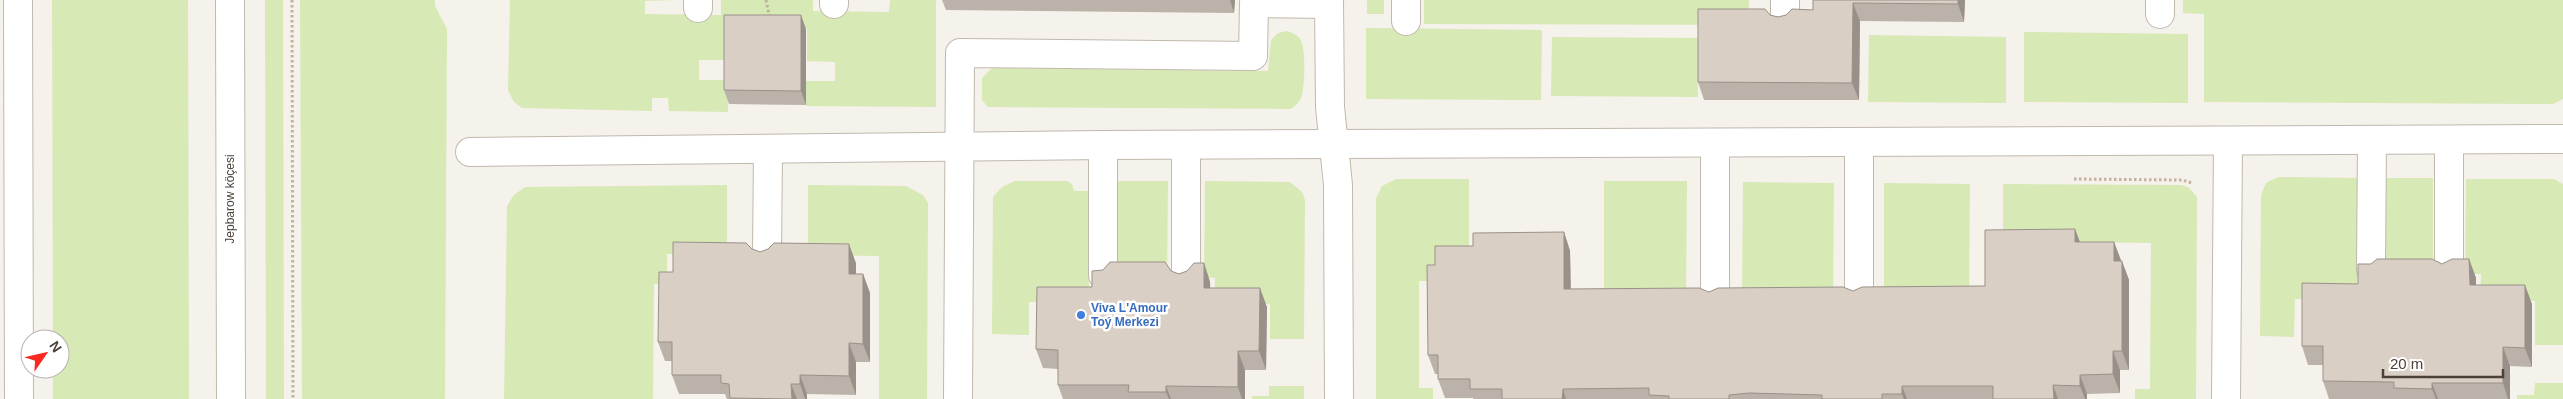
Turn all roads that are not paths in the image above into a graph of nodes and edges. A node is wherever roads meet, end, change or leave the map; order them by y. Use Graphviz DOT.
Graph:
graph roads {
  1 [pos="18,0"];
  2 [pos="230,0"];
  3 [pos="1329,2"];
  4 [pos="2563,139"];
  5 [pos="2372,140"];
  6 [pos="2449,140"];
  7 [pos="2228,141"];
  8 [pos="1859,142"];
  9 [pos="1715,143"];
  10 [pos="1334,144"];
  11 [pos="1103,145"];
  12 [pos="1186,145"];
  13 [pos="960,146"];
  14 [pos="768,148"];
  15 [pos="470,152"];
  16 [pos="767,255"];
  17 [pos="2449,267"];
  18 [pos="2371,269"];
  19 [pos="1103,275"];
  20 [pos="1186,277"];
  21 [pos="1859,294"];
  22 [pos="1714,295"];
  23 [pos="19,399"];
  24 [pos="231,399"];
  25 [pos="958,399"];
  26 [pos="1339,399"];
  27 [pos="2226,399"];
  1 -- 23 [label="street"];
  2 -- 24 [label="street, Jepbarow köçesi"];
  3 -- 10 [label="street"];
  3 -- 13 [label="street"];
  4 -- 6 [label="street"];
  5 -- 6 [label="street"];
  5 -- 7 [label="street"];
  5 -- 18 [label="street"];
  6 -- 17 [label="street"];
  7 -- 8 [label="street"];
  7 -- 27 [label="street"];
  8 -- 9 [label="street"];
  8 -- 21 [label="street"];
  9 -- 10 [label="street"];
  9 -- 22 [label="street"];
  10 -- 12 [label="street"];
  10 -- 26 [label="street"];
  11 -- 12 [label="street"];
  11 -- 13 [label="street"];
  11 -- 19 [label="street"];
  12 -- 20 [label="street"];
  13 -- 14 [label="street"];
  13 -- 25 [label="street"];
  14 -- 15 [label="street"];
  14 -- 16 [label="street"];
}
